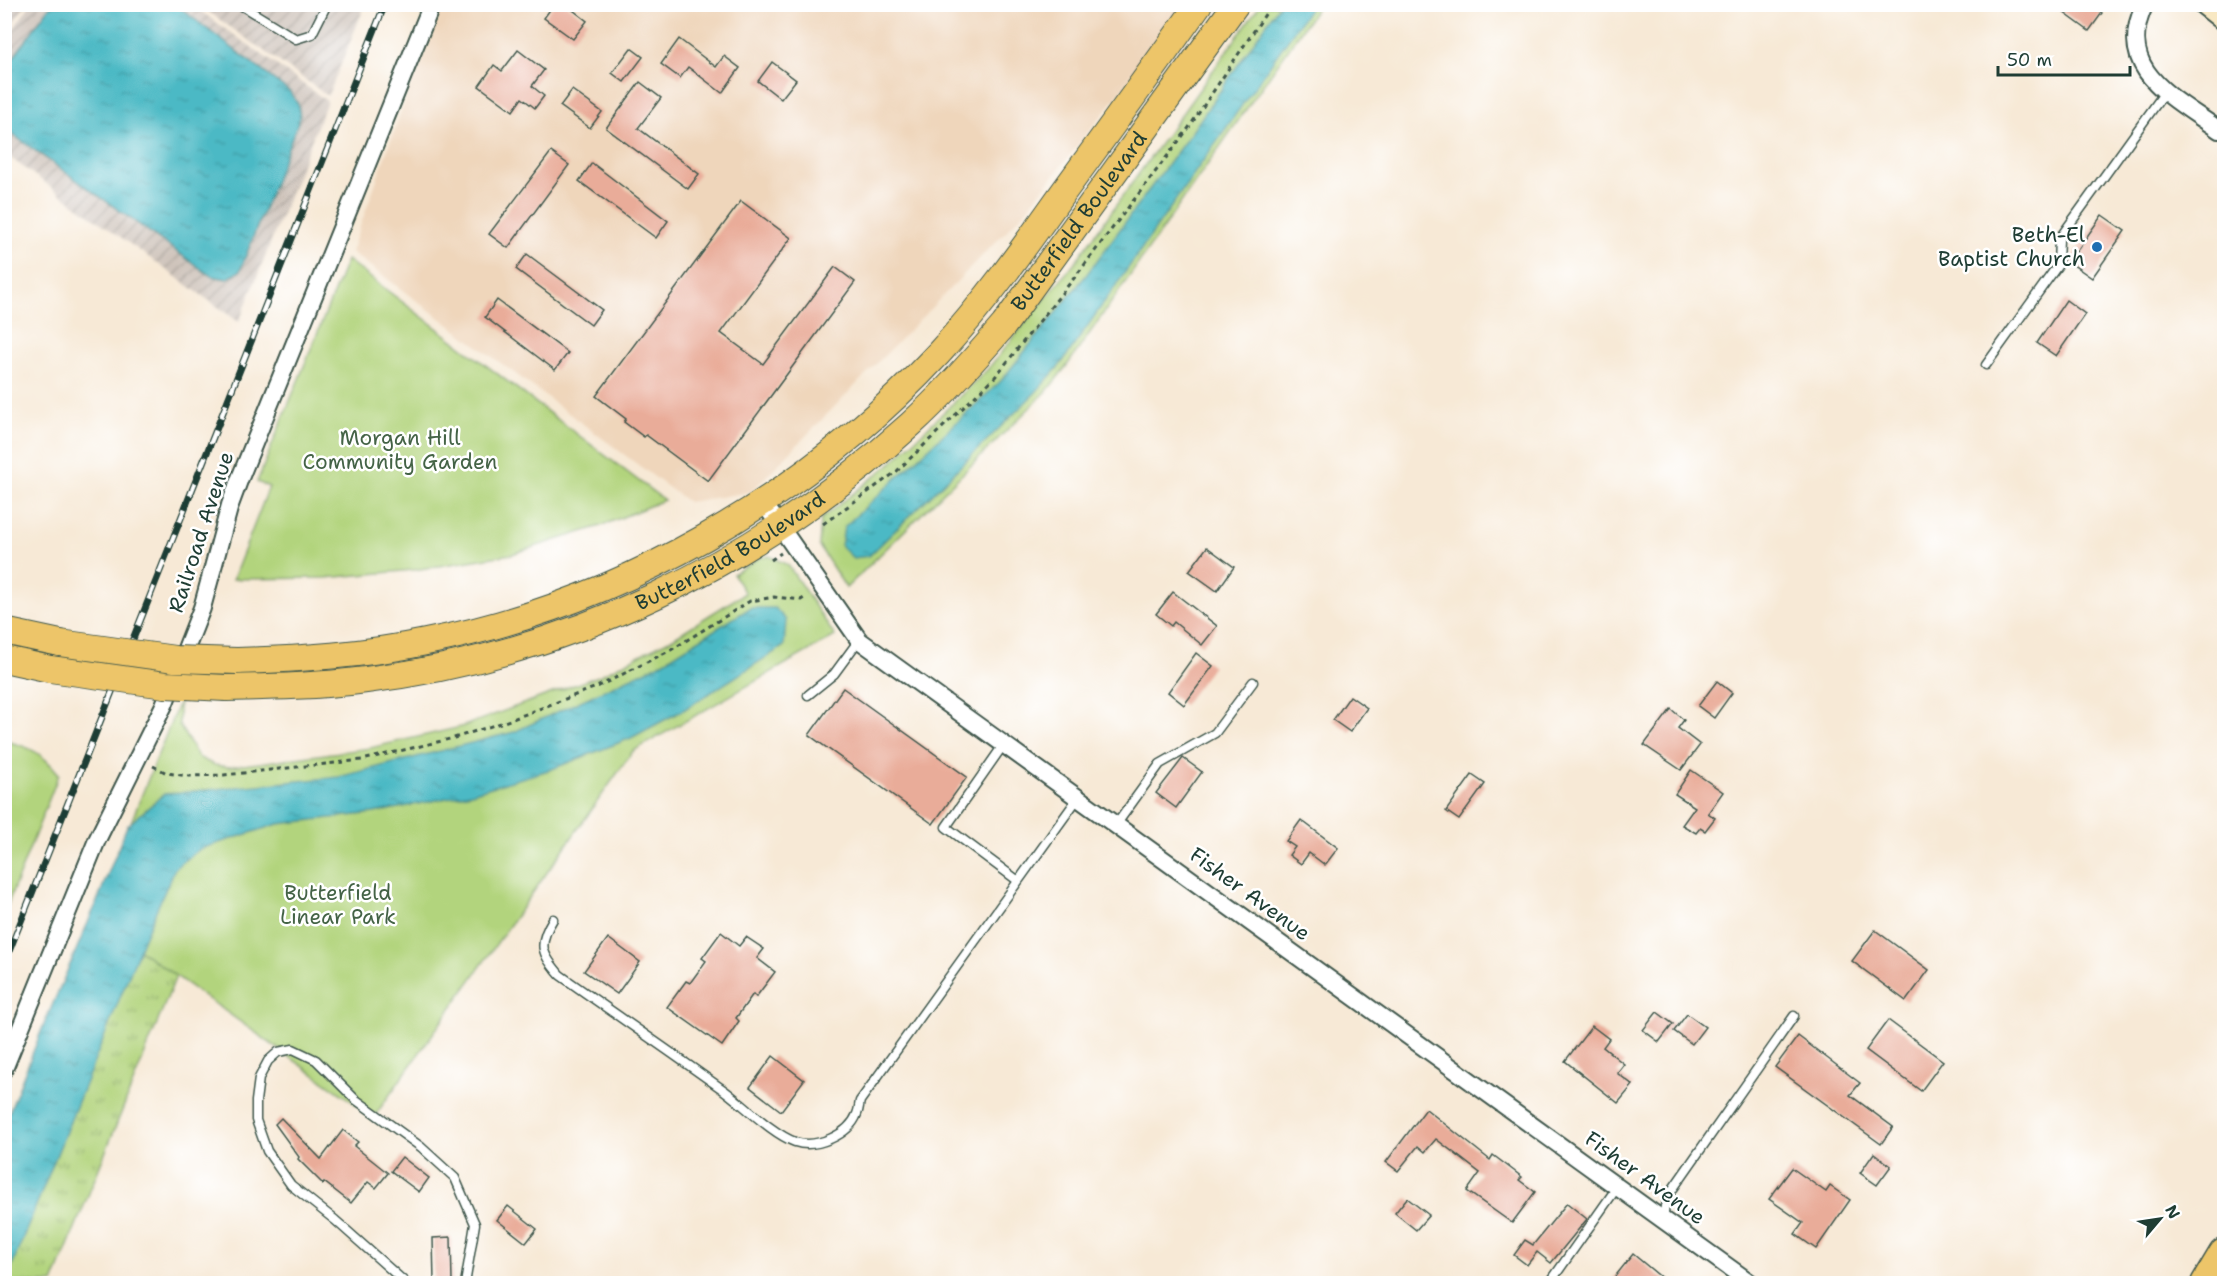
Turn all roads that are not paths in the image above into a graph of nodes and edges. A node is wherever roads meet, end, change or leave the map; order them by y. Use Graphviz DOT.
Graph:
graph roads {
  1 [pos="239,4"];
  2 [pos="327,4"];
  3 [pos="432,4"];
  4 [pos="1199,4"];
  5 [pos="1236,4"];
  6 [pos="2145,4"];
  7 [pos="2205,4"];
  8 [pos="2224,19"];
  9 [pos="2165,92"];
  10 [pos="2219,129"];
  11 [pos="1986,365"];
  12 [pos="763,502"];
  13 [pos="780,528"];
  14 [pos="4,631"];
  15 [pos="859,640"];
  16 [pos="4,659"];
  17 [pos="1253,682"];
  18 [pos="808,695"];
  19 [pos="1004,744"];
  20 [pos="1078,798"];
  21 [pos="1116,825"];
  22 [pos="1017,880"];
  23 [pos="553,919"];
  24 [pos="1794,1016"];
  25 [pos="4,1069"];
  26 [pos="1618,1186"];
  27 [pos="1663,1220"];
  28 [pos="2224,1254"];
  29 [pos="2224,1264"];
  30 [pos="407,1284"];
  31 [pos="465,1284"];
  32 [pos="1549,1284"];
  33 [pos="1752,1284"];
  34 [pos="2208,1284"];
  1 -- 2 [label="lane"];
  3 -- 25 [label="street, Railroad Avenue"];
  4 -- 12 [label="main road, Butterfield Boulevard"];
  5 -- 13 [label="main road, Butterfield Boulevard"];
  6 -- 9 [label="street"];
  7 -- 8 [label="main road"];
  9 -- 10 [label="street"];
  9 -- 11 [label="lane"];
  12 -- 13 [label="street, Fisher Avenue"];
  12 -- 14 [label="main road, Butterfield Boulevard, bridge"];
  13 -- 15 [label="street, Fisher Avenue"];
  13 -- 16 [label="main road, Butterfield Boulevard, bridge"];
  15 -- 18 [label="lane"];
  15 -- 19 [label="street, Fisher Avenue"];
  17 -- 21 [label="lane"];
  19 -- 20 [label="street, Fisher Avenue"];
  19 -- 22 [label="lane"];
  20 -- 21 [label="street, Fisher Avenue"];
  20 -- 22 [label="lane"];
  21 -- 26 [label="street, Fisher Avenue"];
  22 -- 23 [label="lane"];
  24 -- 27 [label="lane"];
  26 -- 27 [label="street, Fisher Avenue"];
  26 -- 32 [label="lane"];
  27 -- 33 [label="street, Fisher Avenue"];
  28 -- 34 [label="highway"];
  29 -- 34 [label="highway"];
  30 -- 31 [label="lane"];
}
